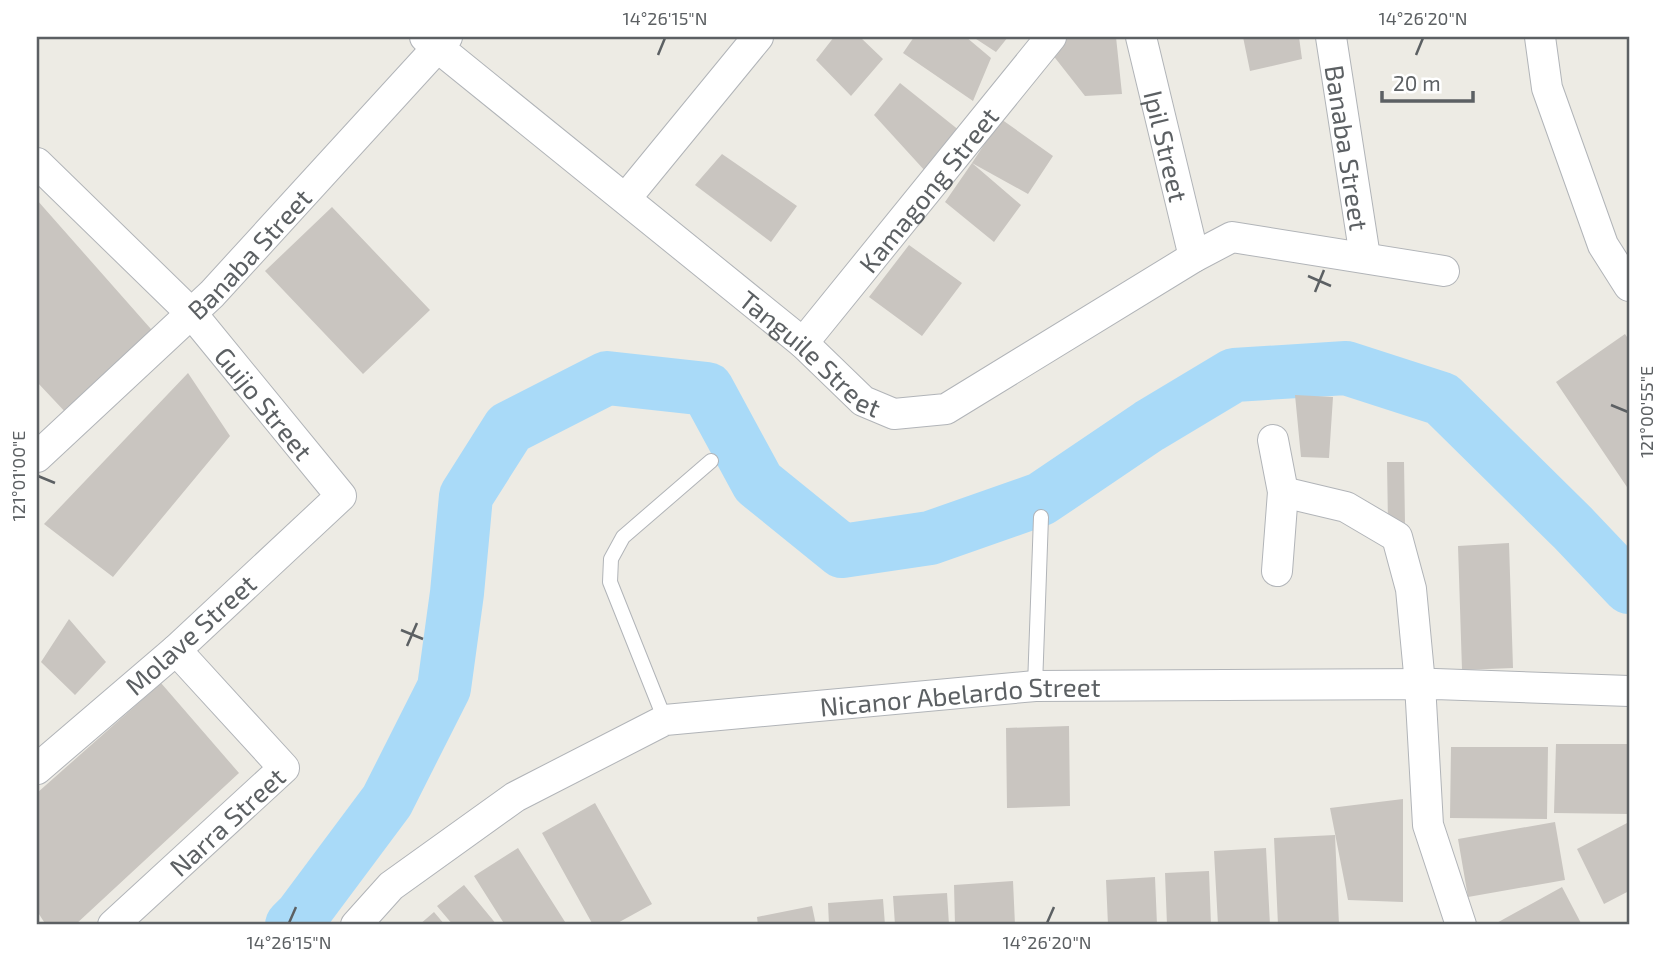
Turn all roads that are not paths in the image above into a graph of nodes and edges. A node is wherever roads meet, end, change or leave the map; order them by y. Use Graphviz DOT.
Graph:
graph roads {
  1 [pos="758,37"];
  2 [pos="1051,37"];
  3 [pos="1141,37"];
  4 [pos="1331,37"];
  5 [pos="1540,37"];
  6 [pos="437,40"];
  7 [pos="37,163"];
  8 [pos="626,198"];
  9 [pos="1194,257"];
  10 [pos="1365,257"];
  11 [pos="1444,271"];
  12 [pos="1629,285"];
  13 [pos="192,314"];
  14 [pos="803,343"];
  15 [pos="43,439"];
  16 [pos="1273,440"];
  17 [pos="711,461"];
  18 [pos="1283,492"];
  19 [pos="341,496"];
  20 [pos="1041,517"];
  21 [pos="1277,571"];
  22 [pos="176,650"];
  23 [pos="1420,684"];
  24 [pos="1035,687"];
  25 [pos="1629,691"];
  26 [pos="665,720"];
  27 [pos="37,769"];
  28 [pos="113,925"];
  29 [pos="356,925"];
  30 [pos="1461,925"];
  1 -- 8 [label="street"];
  2 -- 14 [label="street, Kamagong Street"];
  3 -- 9 [label="street, Ipil Street"];
  4 -- 10 [label="street, Banaba Street"];
  5 -- 12 [label="street"];
  6 -- 8 [label="street, Tanguile Street"];
  6 -- 13 [label="street, Banaba Street"];
  7 -- 13 [label="street, Guijo Street"];
  8 -- 14 [label="street, Tanguile Street"];
  9 -- 10 [label="street, Tanguile Street"];
  9 -- 14 [label="street, Tanguile Street"];
  10 -- 11 [label="street, Tanguile Street"];
  13 -- 15 [label="street, Banaba Street"];
  13 -- 19 [label="street, Guijo Street"];
  16 -- 18 [label="street"];
  17 -- 26 [label="lane"];
  18 -- 21 [label="street"];
  18 -- 23 [label="street"];
  19 -- 22 [label="street, Molave Street"];
  20 -- 24 [label="lane"];
  22 -- 27 [label="street, Molave Street"];
  22 -- 28 [label="street, Narra Street"];
  23 -- 24 [label="street, Nicanor Abelardo Street"];
  23 -- 25 [label="street, Nicanor Abelardo Street"];
  23 -- 30 [label="street"];
  24 -- 26 [label="street, Nicanor Abelardo Street"];
  26 -- 29 [label="street, Nicanor Abelardo Street"];
}
